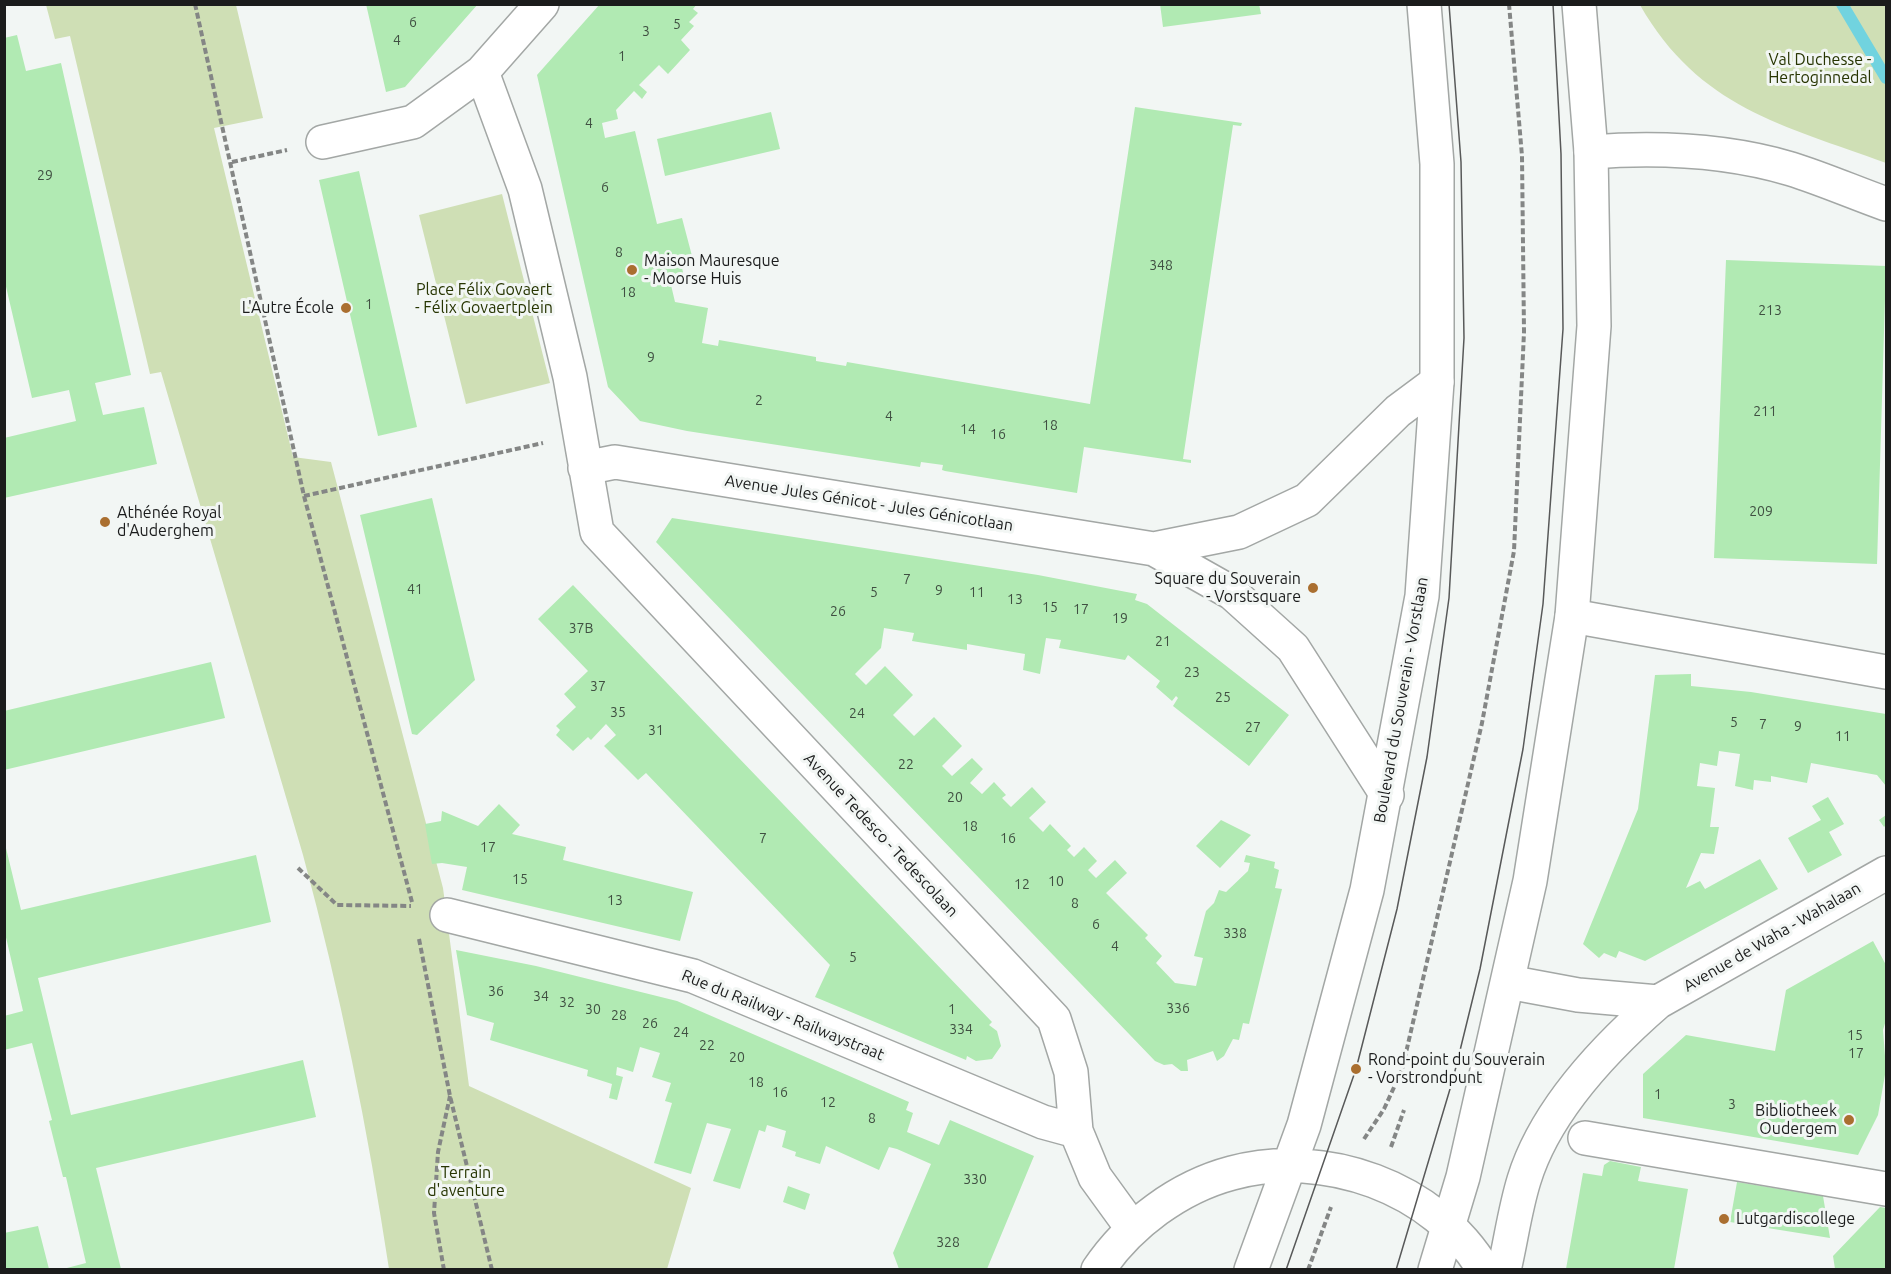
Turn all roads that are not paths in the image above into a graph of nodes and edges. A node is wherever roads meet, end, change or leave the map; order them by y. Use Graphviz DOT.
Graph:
graph roads {
  1 [pos="542,4"];
  2 [pos="1424,4"];
  3 [pos="1579,4"];
  4 [pos="482,72"];
  5 [pos="323,142"];
  6 [pos="1591,152"];
  7 [pos="1887,204"];
  8 [pos="1437,382"];
  9 [pos="585,468"];
  10 [pos="1154,549"];
  11 [pos="1572,616"];
  12 [pos="1887,672"];
  13 [pos="1387,795"];
  14 [pos="1887,873"];
  15 [pos="447,915"];
  16 [pos="1508,982"];
  17 [pos="1658,1002"];
  18 [pos="1076,1131"];
  19 [pos="1585,1138"];
  20 [pos="1290,1165"];
  21 [pos="1887,1190"];
  22 [pos="1449,1227"];
  23 [pos="1132,1228"];
  24 [pos="1098,1269"];
  25 [pos="1251,1269"];
  26 [pos="1435,1269"];
  27 [pos="1484,1269"];
  28 [pos="1504,1269"];
  1 -- 4 [label="street"];
  2 -- 8 [label="street, Boulevard du Souverain - Vorstlaan"];
  3 -- 6 [label="street"];
  4 -- 5 [label="street"];
  4 -- 9 [label="street"];
  6 -- 7 [label="street"];
  6 -- 11 [label="street"];
  8 -- 10 [label="street, Avenue Jules Génicot - Jules Génicotlaan"];
  8 -- 13 [label="street, Boulevard du Souverain - Vorstlaan"];
  9 -- 10 [label="street, Avenue Jules Génicot - Jules Génicotlaan"];
  9 -- 18 [label="street, Avenue Tedesco - Tedescolaan"];
  10 -- 13 [label="street, Avenue Jules Génicot - Jules Génicotlaan"];
  11 -- 12 [label="street"];
  11 -- 16 [label="street"];
  13 -- 20 [label="street, Boulevard du Souverain - Vorstlaan"];
  14 -- 17 [label="street, Avenue de Waha - Wahalaan"];
  15 -- 18 [label="street, Rue du Railway - Railwaystraat"];
  16 -- 17 [label="street"];
  16 -- 22 [label="street"];
  17 -- 28 [label="street, Avenue de Waha - Wahalaan"];
  18 -- 23 [label="street, Avenue Tedesco - Tedescolaan"];
  19 -- 21 [label="street"];
  20 -- 22 [label="street"];
  20 -- 23 [label="street"];
  20 -- 25 [label="street, Boulevard du Souverain - Vorstlaan"];
  22 -- 26 [label="street"];
  22 -- 27 [label="street"];
  23 -- 24 [label="street"];
}
